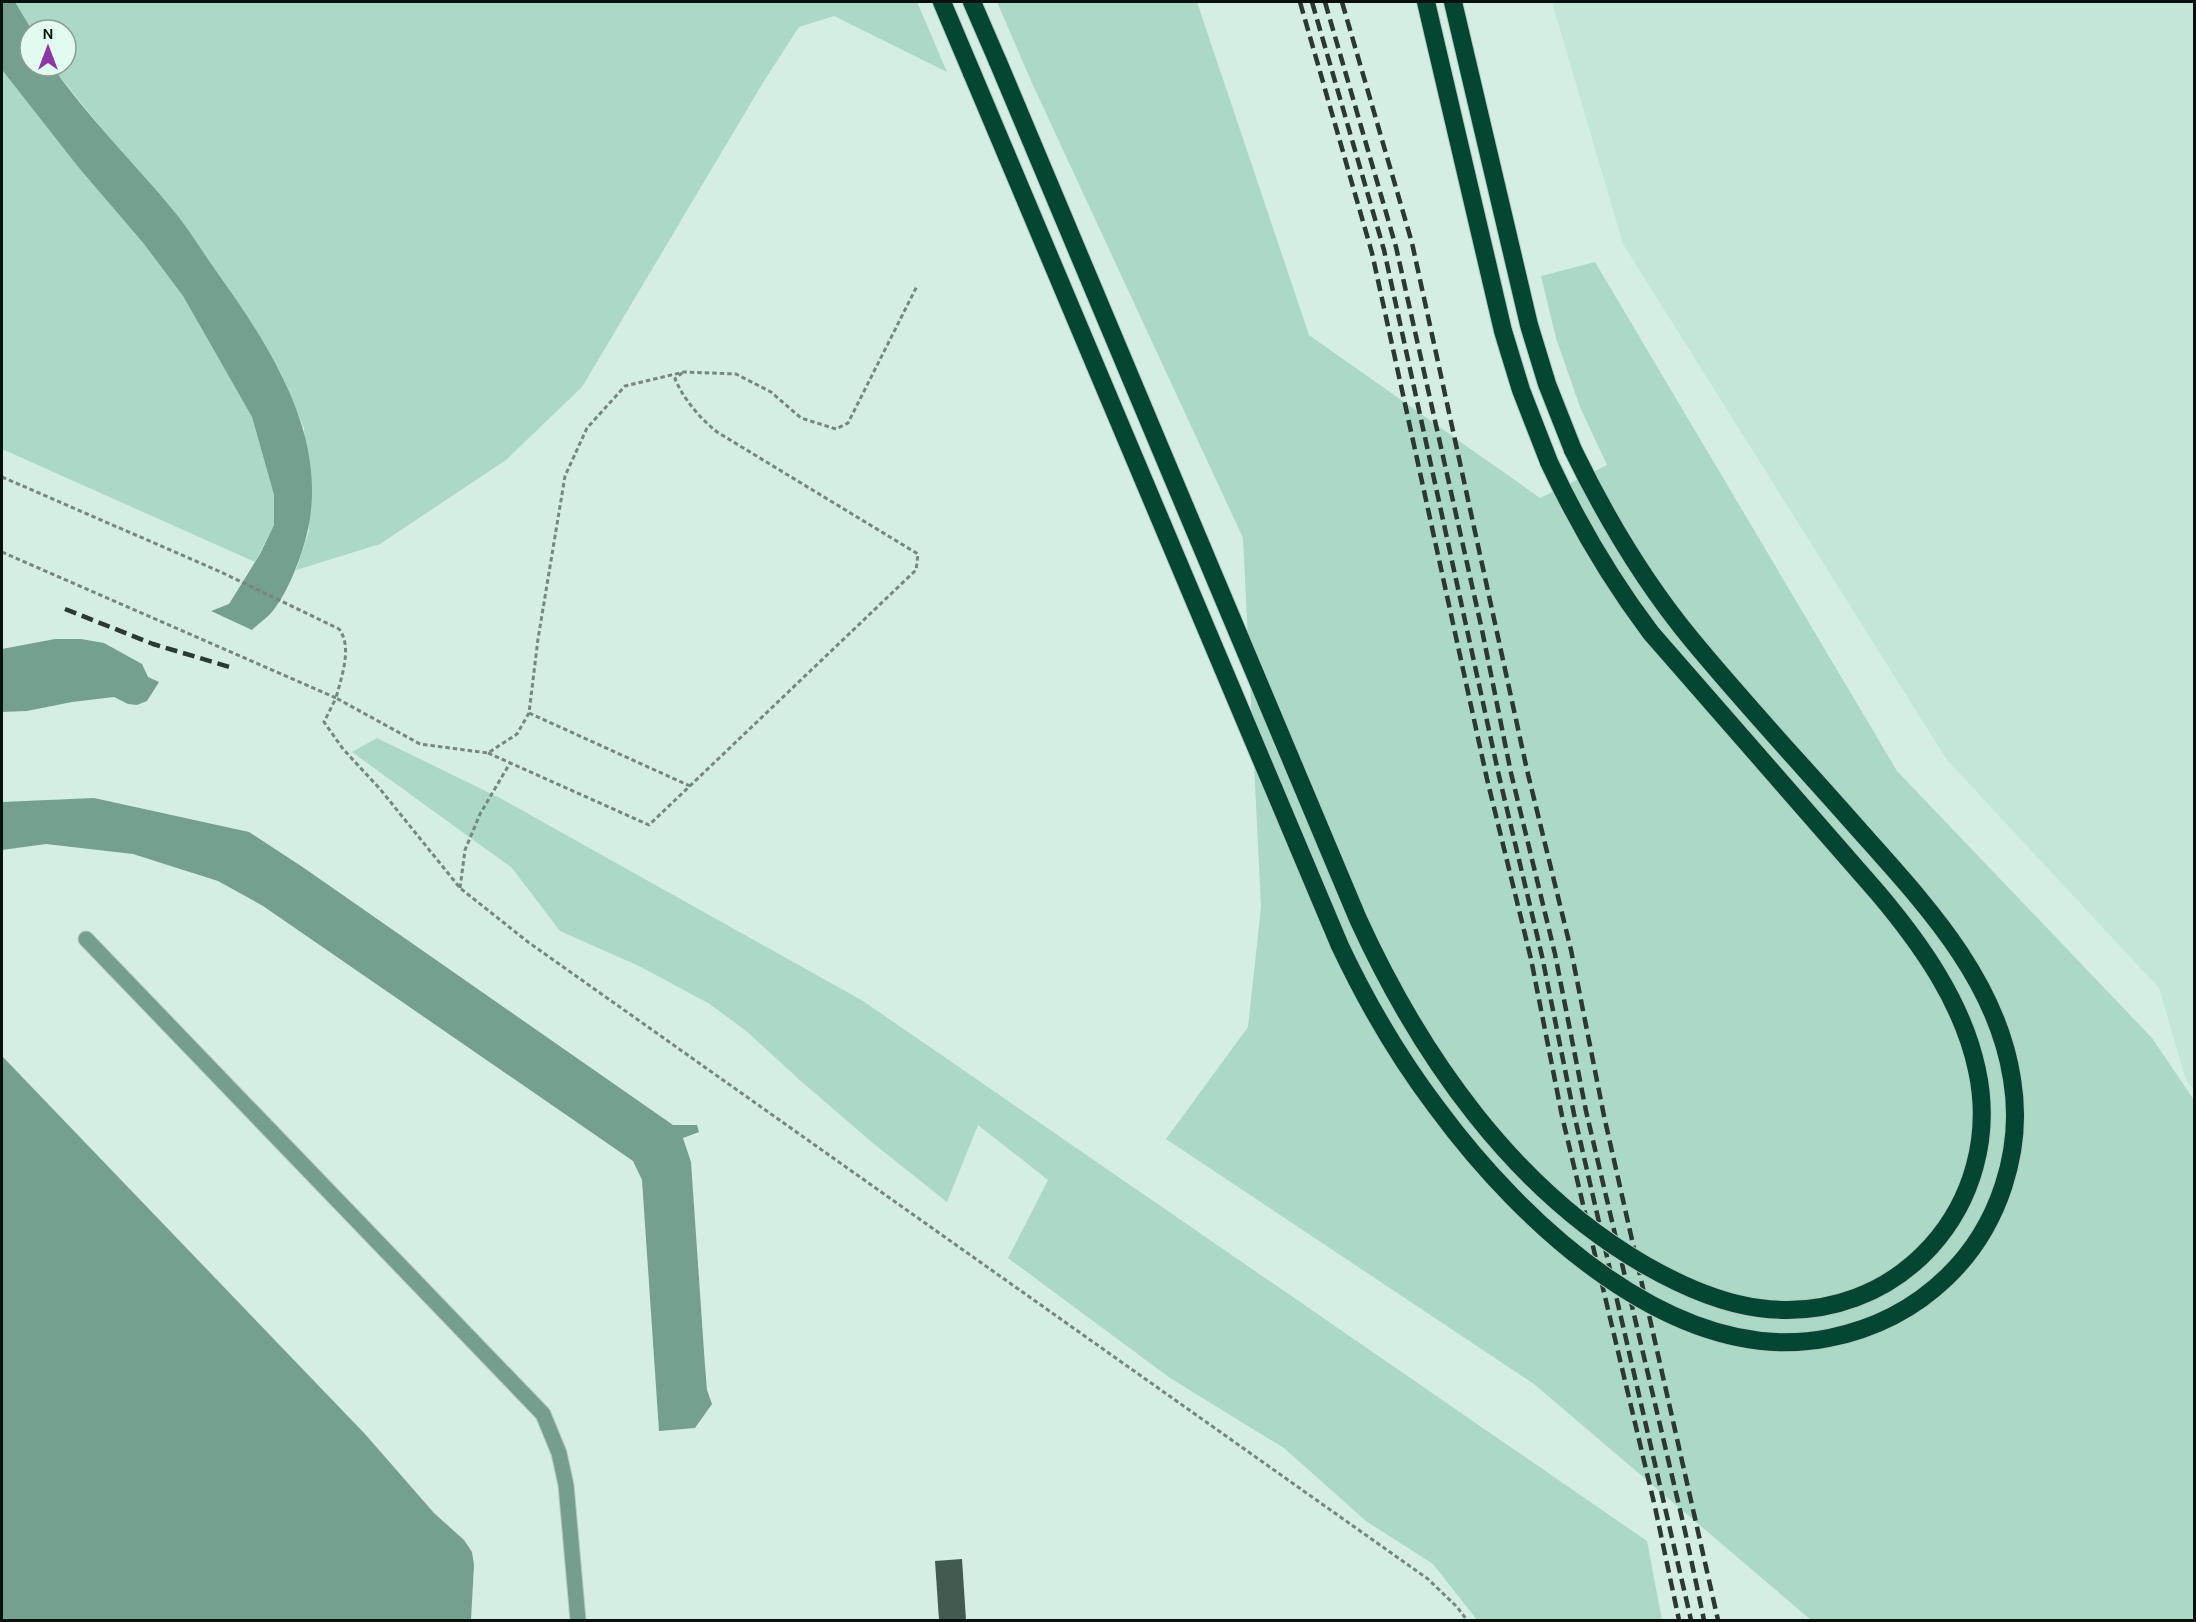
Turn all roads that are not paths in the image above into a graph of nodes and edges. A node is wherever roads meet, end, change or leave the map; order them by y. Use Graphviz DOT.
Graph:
graph roads {
  1 [pos="942,2"];
  2 [pos="972,2"];
  3 [pos="1426,2"];
  4 [pos="1453,2"];
  5 [pos="86,939"];
  6 [pos="578,1620"];
  1 -- 4 [label="highway, bridge"];
  2 -- 3 [label="highway, bridge"];
  5 -- 6 [label="lane"];
}
